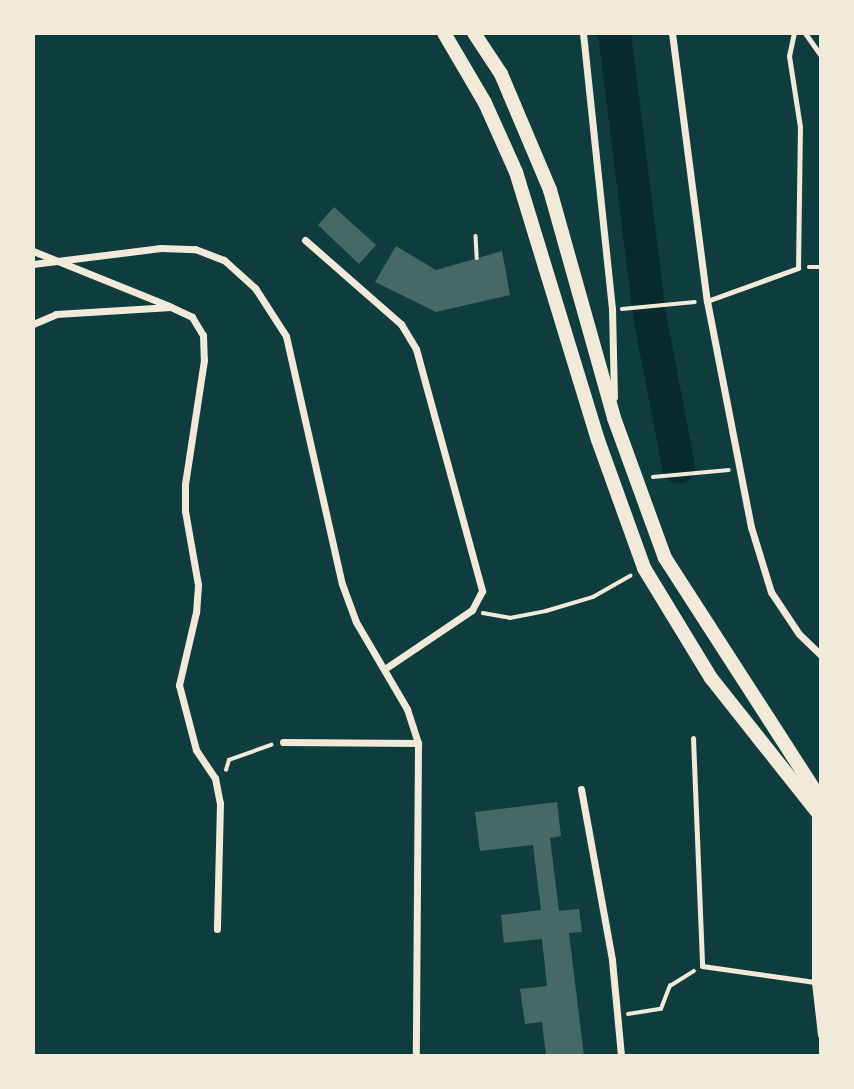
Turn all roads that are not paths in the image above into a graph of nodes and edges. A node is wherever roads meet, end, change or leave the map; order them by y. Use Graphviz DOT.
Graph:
graph roads {
  1 [pos="444,33"];
  2 [pos="474,33"];
  3 [pos="583,33"];
  4 [pos="672,33"];
  5 [pos="794,33"];
  6 [pos="805,33"];
  7 [pos="821,56"];
  8 [pos="561,222"];
  9 [pos="536,230"];
  10 [pos="305,240"];
  11 [pos="33,251"];
  12 [pos="59,261"];
  13 [pos="33,264"];
  14 [pos="707,301"];
  15 [pos="172,307"];
  16 [pos="33,324"];
  17 [pos="614,418"];
  18 [pos="821,655"];
  19 [pos="386,668"];
  20 [pos="693,738"];
  21 [pos="283,741"];
  22 [pos="418,743"];
  23 [pos="581,789"];
  24 [pos="819,809"];
  25 [pos="217,929"];
  26 [pos="815,982"];
  27 [pos="821,1035"];
  28 [pos="416,1056"];
  29 [pos="621,1056"];
  1 -- 9 [label="main road"];
  2 -- 8 [label="main road"];
  3 -- 17 [label="street"];
  4 -- 14 [label="street"];
  5 -- 14 [label="lane"];
  6 -- 7 [label="lane"];
  8 -- 9 [label="main road"];
  8 -- 17 [label="main road"];
  9 -- 24 [label="main road"];
  10 -- 19 [label="street"];
  11 -- 12 [label="street"];
  12 -- 13 [label="street"];
  12 -- 15 [label="street"];
  12 -- 19 [label="street"];
  14 -- 18 [label="street"];
  15 -- 16 [label="street"];
  15 -- 25 [label="street"];
  17 -- 24 [label="main road"];
  19 -- 22 [label="street"];
  20 -- 26 [label="lane"];
  21 -- 22 [label="street"];
  22 -- 28 [label="street"];
  23 -- 29 [label="street"];
  24 -- 26 [label="street"];
  26 -- 27 [label="street"];
}
